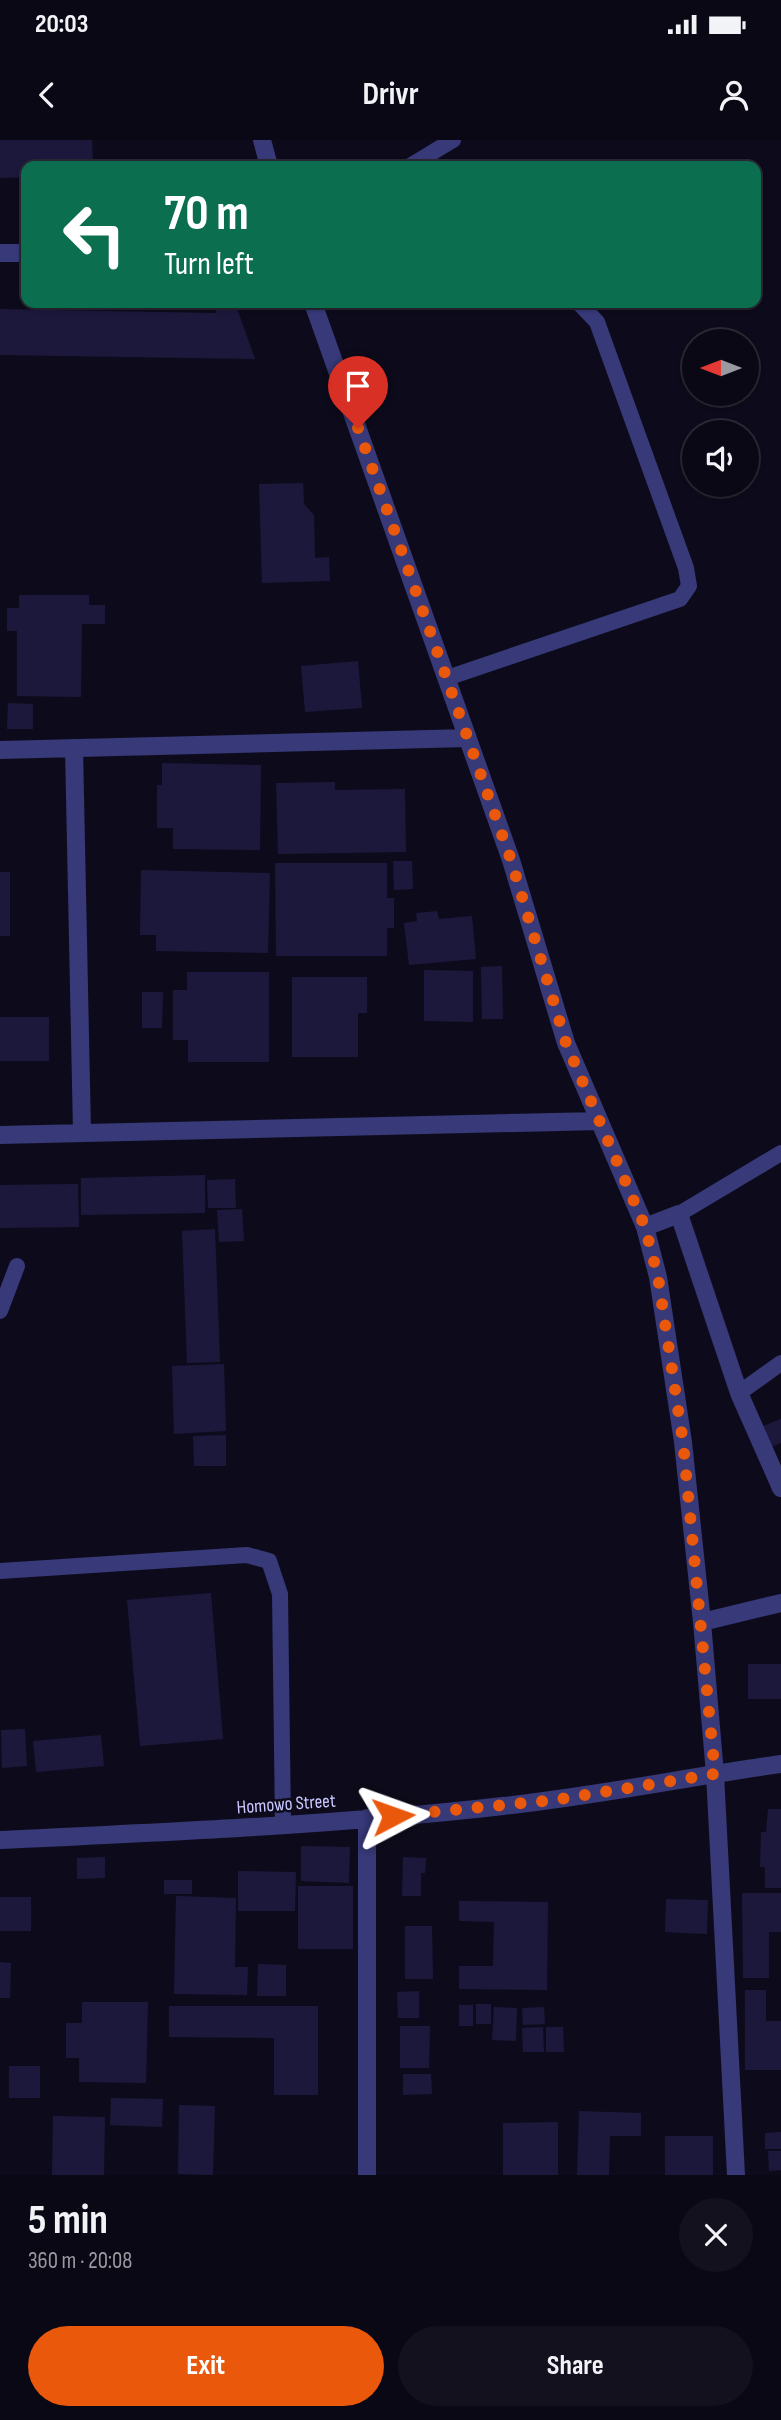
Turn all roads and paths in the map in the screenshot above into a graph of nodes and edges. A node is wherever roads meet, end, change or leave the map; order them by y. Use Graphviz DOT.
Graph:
graph roads {
  1 [pos="262,140"];
  2 [pos="453,140"];
  3 [pos="268,161"];
  4 [pos="432,161"];
  5 [pos="0,253"];
  6 [pos="21,253"];
  7 [pos="315,308"];
  8 [pos="584,308"];
  9 [pos="447,678"];
  10 [pos="468,738"];
  11 [pos="74,748"];
  12 [pos="0,750"];
  13 [pos="600,1121"];
  14 [pos="82,1132"];
  15 [pos="0,1135"];
  16 [pos="781,1153"];
  17 [pos="679,1214"];
  18 [pos="645,1227"];
  19 [pos="17,1266"];
  20 [pos="0,1311"];
  21 [pos="781,1363"];
  22 [pos="739,1393"];
  23 [pos="781,1488"];
  24 [pos="0,1572"];
  25 [pos="781,1603"];
  26 [pos="702,1622"];
  27 [pos="781,1764"];
  28 [pos="715,1774"];
  29 [pos="367,1818"];
  30 [pos="283,1824"];
  31 [pos="0,1840"];
  32 [pos="367,2175"];
  33 [pos="736,2175"];
  1 -- 3 [label="street"];
  2 -- 4 [label="lane"];
  5 -- 6 [label="street"];
  7 -- 9 [label="street"];
  8 -- 9 [label="lane"];
  9 -- 10 [label="street"];
  10 -- 11 [label="street"];
  10 -- 13 [label="street"];
  11 -- 12 [label="street"];
  11 -- 14 [label="street"];
  13 -- 14 [label="street"];
  13 -- 18 [label="street"];
  14 -- 15 [label="street"];
  16 -- 17 [label="lane"];
  17 -- 18 [label="street"];
  17 -- 22 [label="street"];
  18 -- 26 [label="street"];
  19 -- 20 [label="lane"];
  21 -- 22 [label="lane"];
  22 -- 23 [label="street"];
  24 -- 30 [label="lane"];
  25 -- 26 [label="street"];
  26 -- 28 [label="street"];
  27 -- 28 [label="street, Homowo Street"];
  28 -- 29 [label="street, Homowo Street"];
  28 -- 33 [label="street"];
  29 -- 30 [label="street, Homowo Street"];
  29 -- 32 [label="street"];
  30 -- 31 [label="street, Homowo Street"];
}
